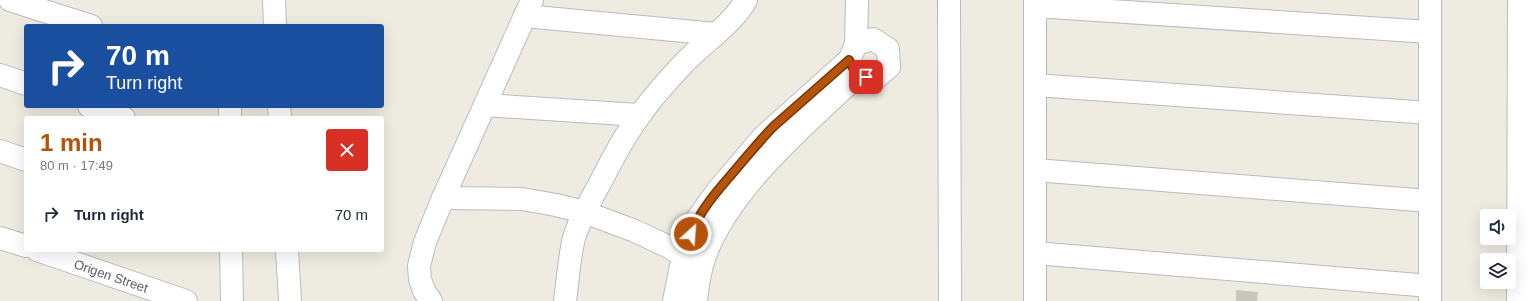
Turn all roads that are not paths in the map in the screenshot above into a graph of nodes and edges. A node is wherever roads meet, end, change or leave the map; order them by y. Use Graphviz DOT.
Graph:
graph roads {
  1 [pos="10,0"];
  2 [pos="274,0"];
  3 [pos="746,0"];
  4 [pos="857,0"];
  5 [pos="949,0"];
  6 [pos="1430,0"];
  7 [pos="1519,0"];
  8 [pos="1035,3"];
  9 [pos="528,8"];
  10 [pos="85,24"];
  11 [pos="275,24"];
  12 [pos="1430,32"];
  13 [pos="716,34"];
  14 [pos="0,76"];
  15 [pos="24,83"];
  16 [pos="1035,85"];
  17 [pos="485,105"];
  18 [pos="95,108"];
  19 [pos="1430,113"];
  20 [pos="639,115"];
  21 [pos="118,116"];
  22 [pos="0,151"];
  23 [pos="24,159"];
  24 [pos="1035,170"];
  25 [pos="443,198"];
  26 [pos="1430,201"];
  27 [pos="584,212"];
  28 [pos="0,238"];
  29 [pos="24,245"];
  30 [pos="42,252"];
  31 [pos="231,252"];
  32 [pos="287,252"];
  33 [pos="1035,253"];
  34 [pos="693,260"];
  35 [pos="1430,294"];
  36 [pos="186,301"];
  37 [pos="232,301"];
  38 [pos="290,301"];
  39 [pos="431,301"];
  40 [pos="566,301"];
  41 [pos="674,301"];
  42 [pos="696,301"];
  43 [pos="950,301"];
  44 [pos="1035,301"];
  45 [pos="1518,301"];
  1 -- 10 [label="street"];
  2 -- 11 [label="street"];
  3 -- 13 [label="street"];
  4 -- 34 [label="street"];
  5 -- 43 [label="street"];
  6 -- 12 [label="street"];
  7 -- 45 [label="street"];
  8 -- 12 [label="street"];
  8 -- 16 [label="street"];
  9 -- 13 [label="street"];
  9 -- 17 [label="street"];
  12 -- 19 [label="street"];
  13 -- 20 [label="street"];
  14 -- 15 [label="street"];
  16 -- 19 [label="street"];
  16 -- 24 [label="street"];
  17 -- 20 [label="street"];
  17 -- 25 [label="street"];
  18 -- 21 [label="street"];
  19 -- 26 [label="street"];
  20 -- 27 [label="street"];
  22 -- 23 [label="street"];
  24 -- 26 [label="street"];
  24 -- 33 [label="street"];
  25 -- 27 [label="street"];
  25 -- 39 [label="street"];
  26 -- 35 [label="street"];
  27 -- 34 [label="street"];
  27 -- 40 [label="street"];
  28 -- 29 [label="street"];
  30 -- 36 [label="street, Origen Street"];
  31 -- 37 [label="street"];
  32 -- 38 [label="street"];
  33 -- 35 [label="street"];
  33 -- 44 [label="street"];
  34 -- 41 [label="street"];
  34 -- 42 [label="street"];
}
